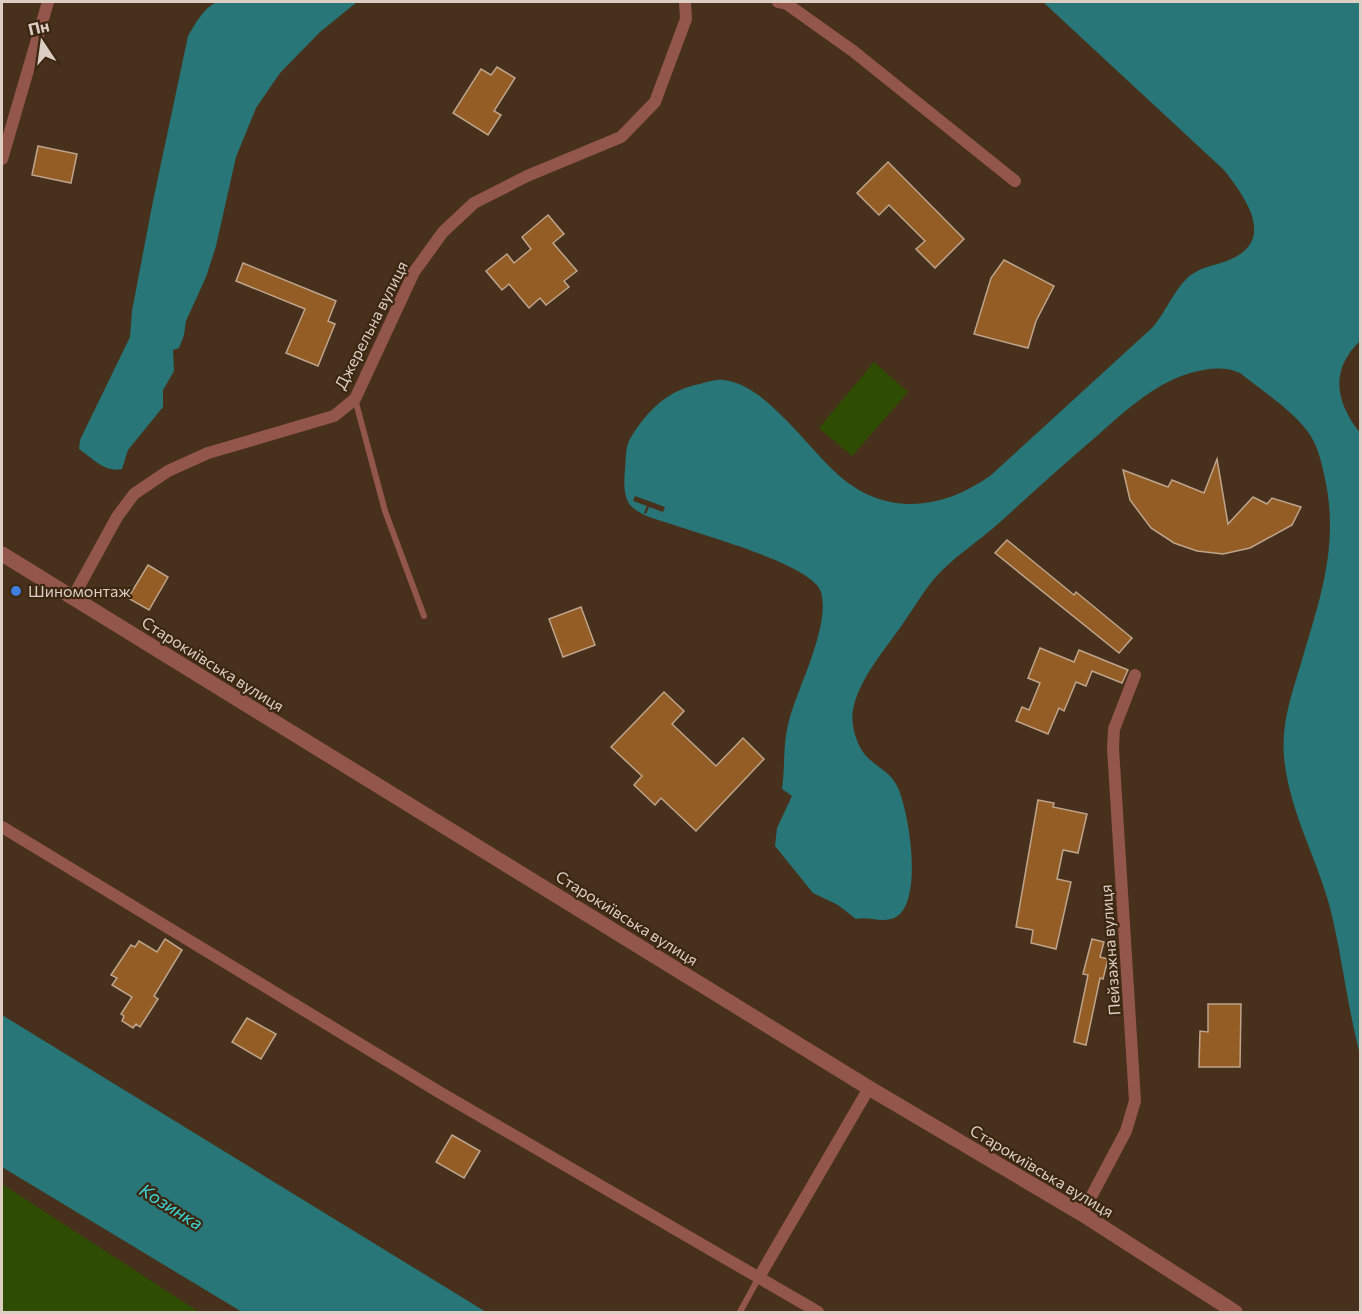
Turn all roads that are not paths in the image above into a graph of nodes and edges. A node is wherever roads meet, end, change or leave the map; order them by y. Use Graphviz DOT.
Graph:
graph roads {
  1 [pos="48,2"];
  2 [pos="685,2"];
  3 [pos="778,2"];
  4 [pos="2,159"];
  5 [pos="1015,181"];
  6 [pos="355,399"];
  7 [pos="2,554"];
  8 [pos="72,599"];
  9 [pos="424,616"];
  10 [pos="1135,675"];
  11 [pos="2,827"];
  12 [pos="869,1088"];
  13 [pos="1082,1214"];
  14 [pos="760,1275"];
  15 [pos="740,1312"];
  16 [pos="818,1312"];
  17 [pos="1235,1312"];
  1 -- 4 [label="street"];
  2 -- 6 [label="street, Джерельна вулиця"];
  3 -- 5 [label="street"];
  6 -- 8 [label="street, Джерельна вулиця"];
  6 -- 9 [label="lane"];
  7 -- 8 [label="street, Старокиївська вулиця"];
  8 -- 12 [label="street, Старокиївська вулиця"];
  10 -- 13 [label="street, Пейзажна вулиця"];
  11 -- 14 [label="street"];
  12 -- 13 [label="street, Старокиївська вулиця"];
  12 -- 14 [label="street"];
  13 -- 17 [label="street, Старокиївська вулиця"];
  14 -- 15 [label="lane"];
  14 -- 16 [label="street"];
}
